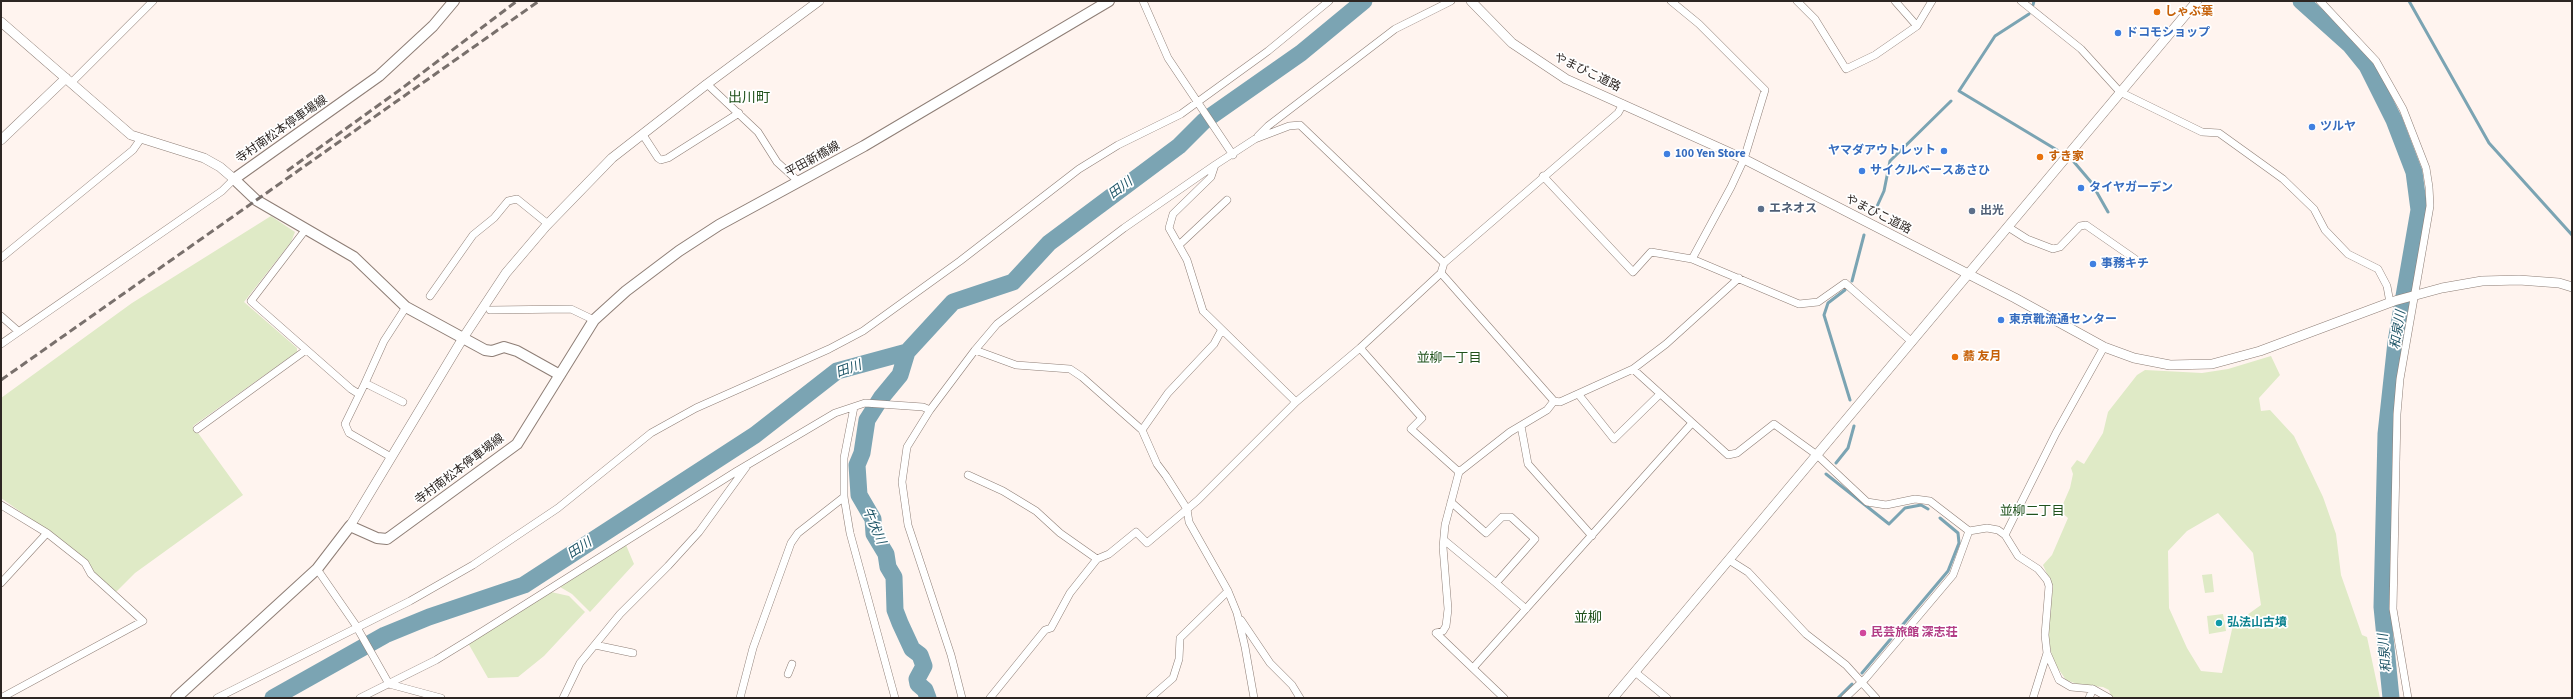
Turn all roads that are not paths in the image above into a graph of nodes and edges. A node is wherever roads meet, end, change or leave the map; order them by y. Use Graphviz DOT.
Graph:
graph roads {
  1 [pos="153,1"];
  2 [pos="454,1"];
  3 [pos="819,1"];
  4 [pos="1109,1"];
  5 [pos="1143,1"];
  6 [pos="1329,1"];
  7 [pos="1450,1"];
  8 [pos="1471,1"];
  9 [pos="1671,1"];
  10 [pos="1797,1"];
  11 [pos="1895,1"];
  12 [pos="1932,1"];
  13 [pos="2021,1"];
  14 [pos="2197,1"];
  15 [pos="2320,1"];
  16 [pos="1,22"];
  17 [pos="1917,26"];
  18 [pos="69,80"];
  19 [pos="707,84"];
  20 [pos="2120,92"];
  21 [pos="1197,102"];
  22 [pos="1624,104"];
  23 [pos="739,113"];
  24 [pos="643,135"];
  25 [pos="1255,139"];
  26 [pos="1,140"];
  27 [pos="140,140"];
  28 [pos="1232,152"];
  29 [pos="1744,159"];
  30 [pos="1215,165"];
  31 [pos="1543,176"];
  32 [pos="234,179"];
  33 [pos="799,182"];
  34 [pos="1227,200"];
  35 [pos="548,224"];
  36 [pos="2008,227"];
  37 [pos="306,230"];
  38 [pos="1179,244"];
  39 [pos="1,258"];
  40 [pos="1692,259"];
  41 [pos="2135,259"];
  42 [pos="1444,263"];
  43 [pos="1441,273"];
  44 [pos="1968,275"];
  45 [pos="1739,278"];
  46 [pos="2572,286"];
  47 [pos="430,296"];
  48 [pos="2412,296"];
  49 [pos="2392,302"];
  50 [pos="406,307"];
  51 [pos="490,310"];
  52 [pos="1,316"];
  53 [pos="594,320"];
  54 [pos="18,331"];
  55 [pos="1221,331"];
  56 [pos="463,338"];
  57 [pos="1912,342"];
  58 [pos="1,344"];
  59 [pos="2104,347"];
  60 [pos="1360,348"];
  61 [pos="306,350"];
  62 [pos="975,350"];
  63 [pos="1633,369"];
  64 [pos="560,375"];
  65 [pos="365,383"];
  66 [pos="359,394"];
  67 [pos="1660,394"];
  68 [pos="1579,395"];
  69 [pos="1554,401"];
  70 [pos="403,402"];
  71 [pos="1296,402"];
  72 [pos="854,407"];
  73 [pos="929,409"];
  74 [pos="1692,424"];
  75 [pos="1521,426"];
  76 [pos="197,429"];
  77 [pos="1142,430"];
  78 [pos="1817,455"];
  79 [pos="391,457"];
  80 [pos="749,464"];
  81 [pos="1459,472"];
  82 [pos="968,475"];
  83 [pos="844,497"];
  84 [pos="1452,502"];
  85 [pos="1,505"];
  86 [pos="1186,509"];
  87 [pos="350,526"];
  88 [pos="1969,531"];
  89 [pos="48,533"];
  90 [pos="2005,535"];
  91 [pos="1592,536"];
  92 [pos="1444,540"];
  93 [pos="1097,559"];
  94 [pos="1729,560"];
  95 [pos="317,569"];
  96 [pos="1,583"];
  97 [pos="1496,583"];
  98 [pos="1228,591"];
  99 [pos="1526,609"];
  100 [pos="1237,613"];
  101 [pos="358,629"];
  102 [pos="595,645"];
  103 [pos="633,653"];
  104 [pos="2047,653"];
  105 [pos="792,664"];
  106 [pos="1473,668"];
  107 [pos="1635,672"];
  108 [pos="788,674"];
  109 [pos="1860,682"];
  110 [pos="388,683"];
  111 [pos="2093,689"];
  112 [pos="1252,697"];
  113 [pos="2,698"];
  114 [pos="176,698"];
  115 [pos="217,698"];
  116 [pos="360,698"];
  117 [pos="441,698"];
  118 [pos="563,698"];
  119 [pos="740,698"];
  120 [pos="895,698"];
  121 [pos="962,698"];
  122 [pos="990,698"];
  123 [pos="1150,698"];
  124 [pos="1300,698"];
  125 [pos="1504,698"];
  126 [pos="1612,698"];
  127 [pos="1667,698"];
  128 [pos="1845,698"];
  129 [pos="1876,698"];
  130 [pos="2032,698"];
  131 [pos="2089,698"];
  132 [pos="2109,698"];
  133 [pos="2408,698"];
  1 -- 18 [label="street"];
  2 -- 32 [label="main road, 寺村南松本停車場線"];
  3 -- 19 [label="street"];
  4 -- 33 [label="main road, 平田新橋線"];
  5 -- 21 [label="street"];
  6 -- 21 [label="street"];
  7 -- 25 [label="street"];
  8 -- 22 [label="street, やまびこ道路"];
  9 -- 29 [label="street"];
  10 -- 17 [label="street"];
  11 -- 17 [label="street"];
  12 -- 17 [label="street"];
  13 -- 20 [label="street"];
  14 -- 20 [label="street"];
  15 -- 48 [label="street"];
  16 -- 18 [label="street"];
  18 -- 26 [label="street"];
  18 -- 27 [label="street"];
  19 -- 23 [label="street"];
  19 -- 24 [label="street"];
  20 -- 36 [label="street"];
  20 -- 49 [label="street"];
  21 -- 28 [label="street"];
  21 -- 101 [label="street"];
  22 -- 29 [label="street, やまびこ道路"];
  22 -- 31 [label="street"];
  23 -- 24 [label="street"];
  23 -- 33 [label="street"];
  24 -- 35 [label="street"];
  25 -- 28 [label="street"];
  25 -- 42 [label="street"];
  27 -- 32 [label="street"];
  27 -- 39 [label="street"];
  28 -- 30 [label="street"];
  29 -- 40 [label="street"];
  29 -- 44 [label="street, やまびこ道路"];
  30 -- 38 [label="street"];
  30 -- 62 [label="street"];
  31 -- 40 [label="street"];
  31 -- 42 [label="street"];
  32 -- 37 [label="main road, 寺村南松本停車場線"];
  32 -- 54 [label="street"];
  33 -- 53 [label="main road, 平田新橋線"];
  34 -- 38 [label="street"];
  35 -- 47 [label="street"];
  35 -- 56 [label="street"];
  36 -- 41 [label="street"];
  36 -- 44 [label="street"];
  37 -- 50 [label="main road, 寺村南松本停車場線"];
  37 -- 61 [label="street"];
  38 -- 55 [label="street"];
  40 -- 45 [label="street"];
  42 -- 43 [label="street"];
  43 -- 60 [label="street"];
  43 -- 69 [label="street"];
  44 -- 57 [label="street"];
  44 -- 59 [label="street, やまびこ道路"];
  45 -- 57 [label="street"];
  45 -- 63 [label="street"];
  46 -- 48 [label="street, やまびこ道路"];
  48 -- 49 [label="street, やまびこ道路"];
  48 -- 133 [label="street"];
  49 -- 59 [label="street, やまびこ道路"];
  50 -- 56 [label="main road, 寺村南松本停車場線"];
  50 -- 65 [label="street"];
  51 -- 53 [label="street"];
  52 -- 54 [label="street"];
  53 -- 64 [label="main road, 平田新橋線"];
  54 -- 58 [label="street"];
  55 -- 71 [label="street"];
  55 -- 77 [label="street"];
  56 -- 64 [label="main road, 寺村南松本停車場線"];
  56 -- 79 [label="street"];
  57 -- 78 [label="street"];
  59 -- 90 [label="street"];
  60 -- 71 [label="street"];
  60 -- 81 [label="street"];
  61 -- 66 [label="street"];
  61 -- 76 [label="street"];
  62 -- 73 [label="street"];
  62 -- 77 [label="street"];
  63 -- 67 [label="street"];
  63 -- 68 [label="street"];
  64 -- 87 [label="main road, 寺村南松本停車場線"];
  65 -- 66 [label="street"];
  65 -- 70 [label="street"];
  66 -- 79 [label="street"];
  67 -- 68 [label="street"];
  67 -- 74 [label="street"];
  68 -- 69 [label="street"];
  69 -- 75 [label="street"];
  71 -- 86 [label="street"];
  72 -- 73 [label="street"];
  72 -- 80 [label="street"];
  72 -- 83 [label="street"];
  73 -- 121 [label="street"];
  74 -- 78 [label="street"];
  74 -- 91 [label="street"];
  75 -- 81 [label="street"];
  75 -- 91 [label="street"];
  77 -- 86 [label="street"];
  78 -- 88 [label="street"];
  78 -- 94 [label="street"];
  79 -- 87 [label="street"];
  80 -- 102 [label="street"];
  80 -- 110 [label="street"];
  81 -- 84 [label="street"];
  82 -- 93 [label="street"];
  83 -- 119 [label="street"];
  83 -- 120 [label="street"];
  84 -- 92 [label="street"];
  84 -- 97 [label="street"];
  85 -- 89 [label="street"];
  86 -- 93 [label="street"];
  86 -- 98 [label="street"];
  87 -- 95 [label="main road"];
  88 -- 90 [label="street"];
  88 -- 109 [label="street"];
  89 -- 96 [label="street"];
  89 -- 113 [label="street"];
  90 -- 104 [label="street"];
  91 -- 99 [label="street"];
  92 -- 97 [label="street"];
  92 -- 106 [label="street"];
  93 -- 122 [label="street"];
  94 -- 107 [label="street"];
  94 -- 109 [label="street"];
  95 -- 101 [label="street"];
  95 -- 114 [label="main road"];
  97 -- 99 [label="street"];
  98 -- 100 [label="street"];
  98 -- 123 [label="street"];
  99 -- 106 [label="street"];
  100 -- 112 [label="street"];
  100 -- 124 [label="street"];
  101 -- 110 [label="street"];
  101 -- 115 [label="street"];
  102 -- 103 [label="street"];
  102 -- 118 [label="street"];
  104 -- 111 [label="street"];
  104 -- 130 [label="street"];
  105 -- 108 [label="street"];
  106 -- 125 [label="street"];
  107 -- 126 [label="street"];
  107 -- 127 [label="street"];
  109 -- 128 [label="street"];
  109 -- 129 [label="street"];
  110 -- 116 [label="street"];
  110 -- 117 [label="street"];
  111 -- 131 [label="street"];
  111 -- 132 [label="street"];
}
